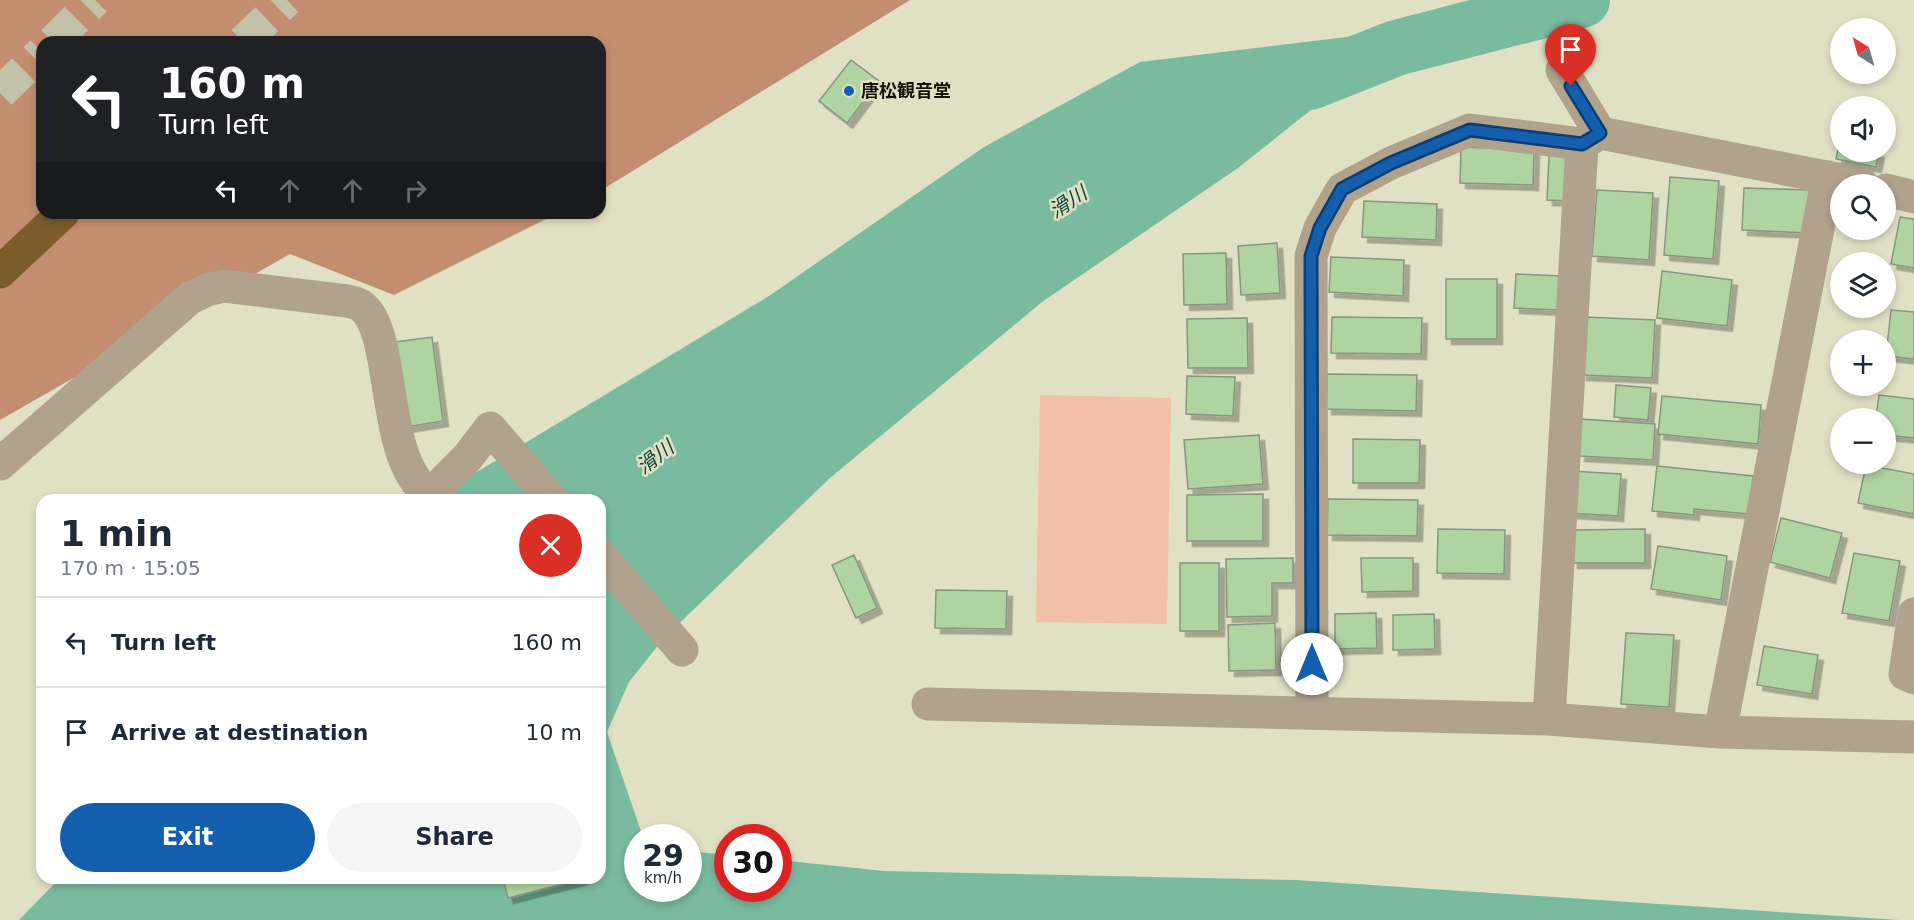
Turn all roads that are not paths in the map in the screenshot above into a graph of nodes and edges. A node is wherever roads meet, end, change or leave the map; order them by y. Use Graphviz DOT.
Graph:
graph roads {
  1 [pos="1562,70"];
  2 [pos="1591,139"];
  3 [pos="1828,177"];
  4 [pos="1896,192"];
  5 [pos="1914,196"];
  6 [pos="57,219"];
  7 [pos="0,272"];
  8 [pos="0,464"];
  9 [pos="429,494"];
  10 [pos="431,494"];
  11 [pos="547,494"];
  12 [pos="606,562"];
  13 [pos="1914,614"];
  14 [pos="682,650"];
  15 [pos="1914,678"];
  16 [pos="928,704"];
  17 [pos="1312,712"];
  18 [pos="1549,719"];
  19 [pos="1720,732"];
  20 [pos="1914,737"];
  1 -- 2 [label="street"];
  2 -- 3 [label="street"];
  2 -- 17 [label="street"];
  2 -- 18 [label="street"];
  3 -- 19 [label="street"];
  4 -- 5 [label="street"];
  6 -- 7 [label="highway"];
  8 -- 9 [label="street"];
  10 -- 11 [label="street"];
  12 -- 14 [label="street"];
  13 -- 15 [label="street"];
  16 -- 17 [label="street"];
  17 -- 18 [label="street"];
  18 -- 19 [label="street"];
  19 -- 20 [label="street"];
}
